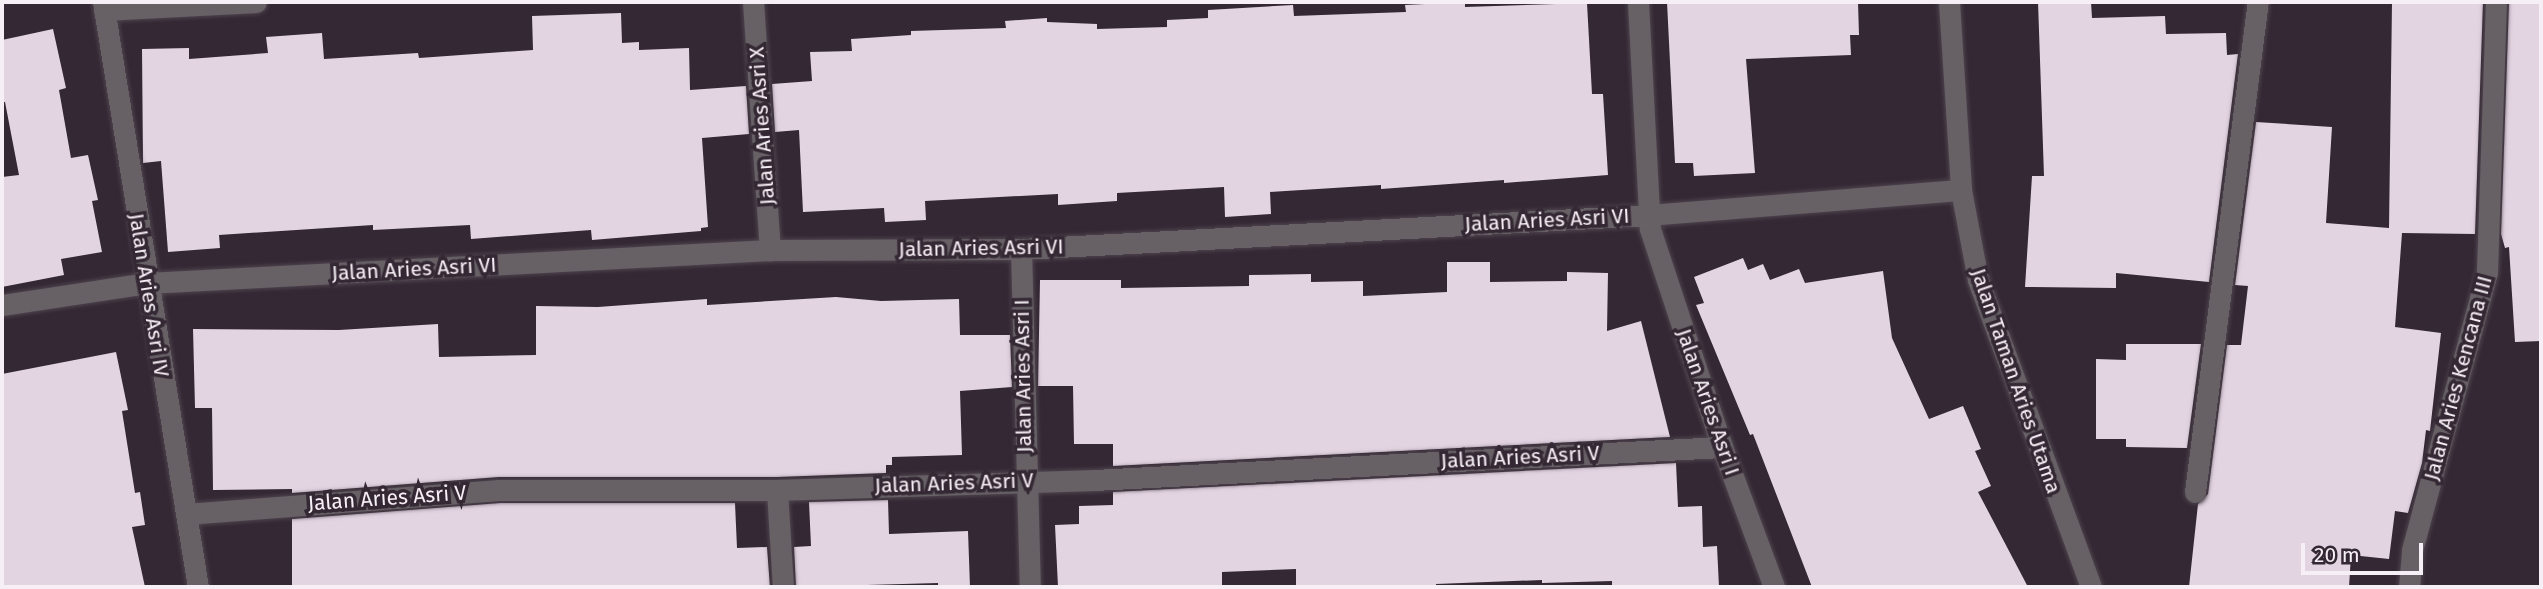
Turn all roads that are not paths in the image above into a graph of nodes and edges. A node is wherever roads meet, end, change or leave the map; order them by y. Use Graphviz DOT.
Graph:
graph roads {
  1 [pos="256,2"];
  2 [pos="753,2"];
  3 [pos="1638,2"];
  4 [pos="1949,2"];
  5 [pos="2258,2"];
  6 [pos="2496,2"];
  7 [pos="104,6"];
  8 [pos="1961,190"];
  9 [pos="1648,215"];
  10 [pos="1021,249"];
  11 [pos="770,250"];
  12 [pos="147,283"];
  13 [pos="2,305"];
  14 [pos="1722,447"];
  15 [pos="1025,480"];
  16 [pos="777,491"];
  17 [pos="2195,492"];
  18 [pos="186,514"];
  19 [pos="2409,586"];
  20 [pos="198,587"];
  21 [pos="783,587"];
  22 [pos="1030,587"];
  23 [pos="1774,587"];
  24 [pos="2091,587"];
  1 -- 7 [label="street"];
  2 -- 11 [label="street, Jalan Aries Asri X"];
  3 -- 9 [label="street, Jalan Aries Asri I"];
  4 -- 8 [label="street, Jalan Taman Aries Utama"];
  5 -- 17 [label="street"];
  6 -- 19 [label="street, Jalan Aries Kencana III"];
  7 -- 12 [label="street, Jalan Aries Asri IV"];
  8 -- 9 [label="street, Jalan Aries Asri VI"];
  8 -- 24 [label="street, Jalan Taman Aries Utama"];
  9 -- 10 [label="street, Jalan Aries Asri VI"];
  9 -- 14 [label="street, Jalan Aries Asri I"];
  10 -- 11 [label="street, Jalan Aries Asri VI"];
  10 -- 15 [label="street, Jalan Aries Asri I"];
  11 -- 12 [label="street, Jalan Aries Asri VI"];
  12 -- 13 [label="street, Jalan Aries Asri VI"];
  12 -- 18 [label="street, Jalan Aries Asri IV"];
  14 -- 15 [label="street, Jalan Aries Asri V"];
  14 -- 23 [label="street, Jalan Aries Asri I"];
  15 -- 16 [label="street, Jalan Aries Asri V"];
  15 -- 22 [label="street, Jalan Aries Asri I"];
  16 -- 18 [label="street, Jalan Aries Asri V"];
  16 -- 21 [label="street"];
  18 -- 20 [label="street, Jalan Aries Asri IV"];
}
